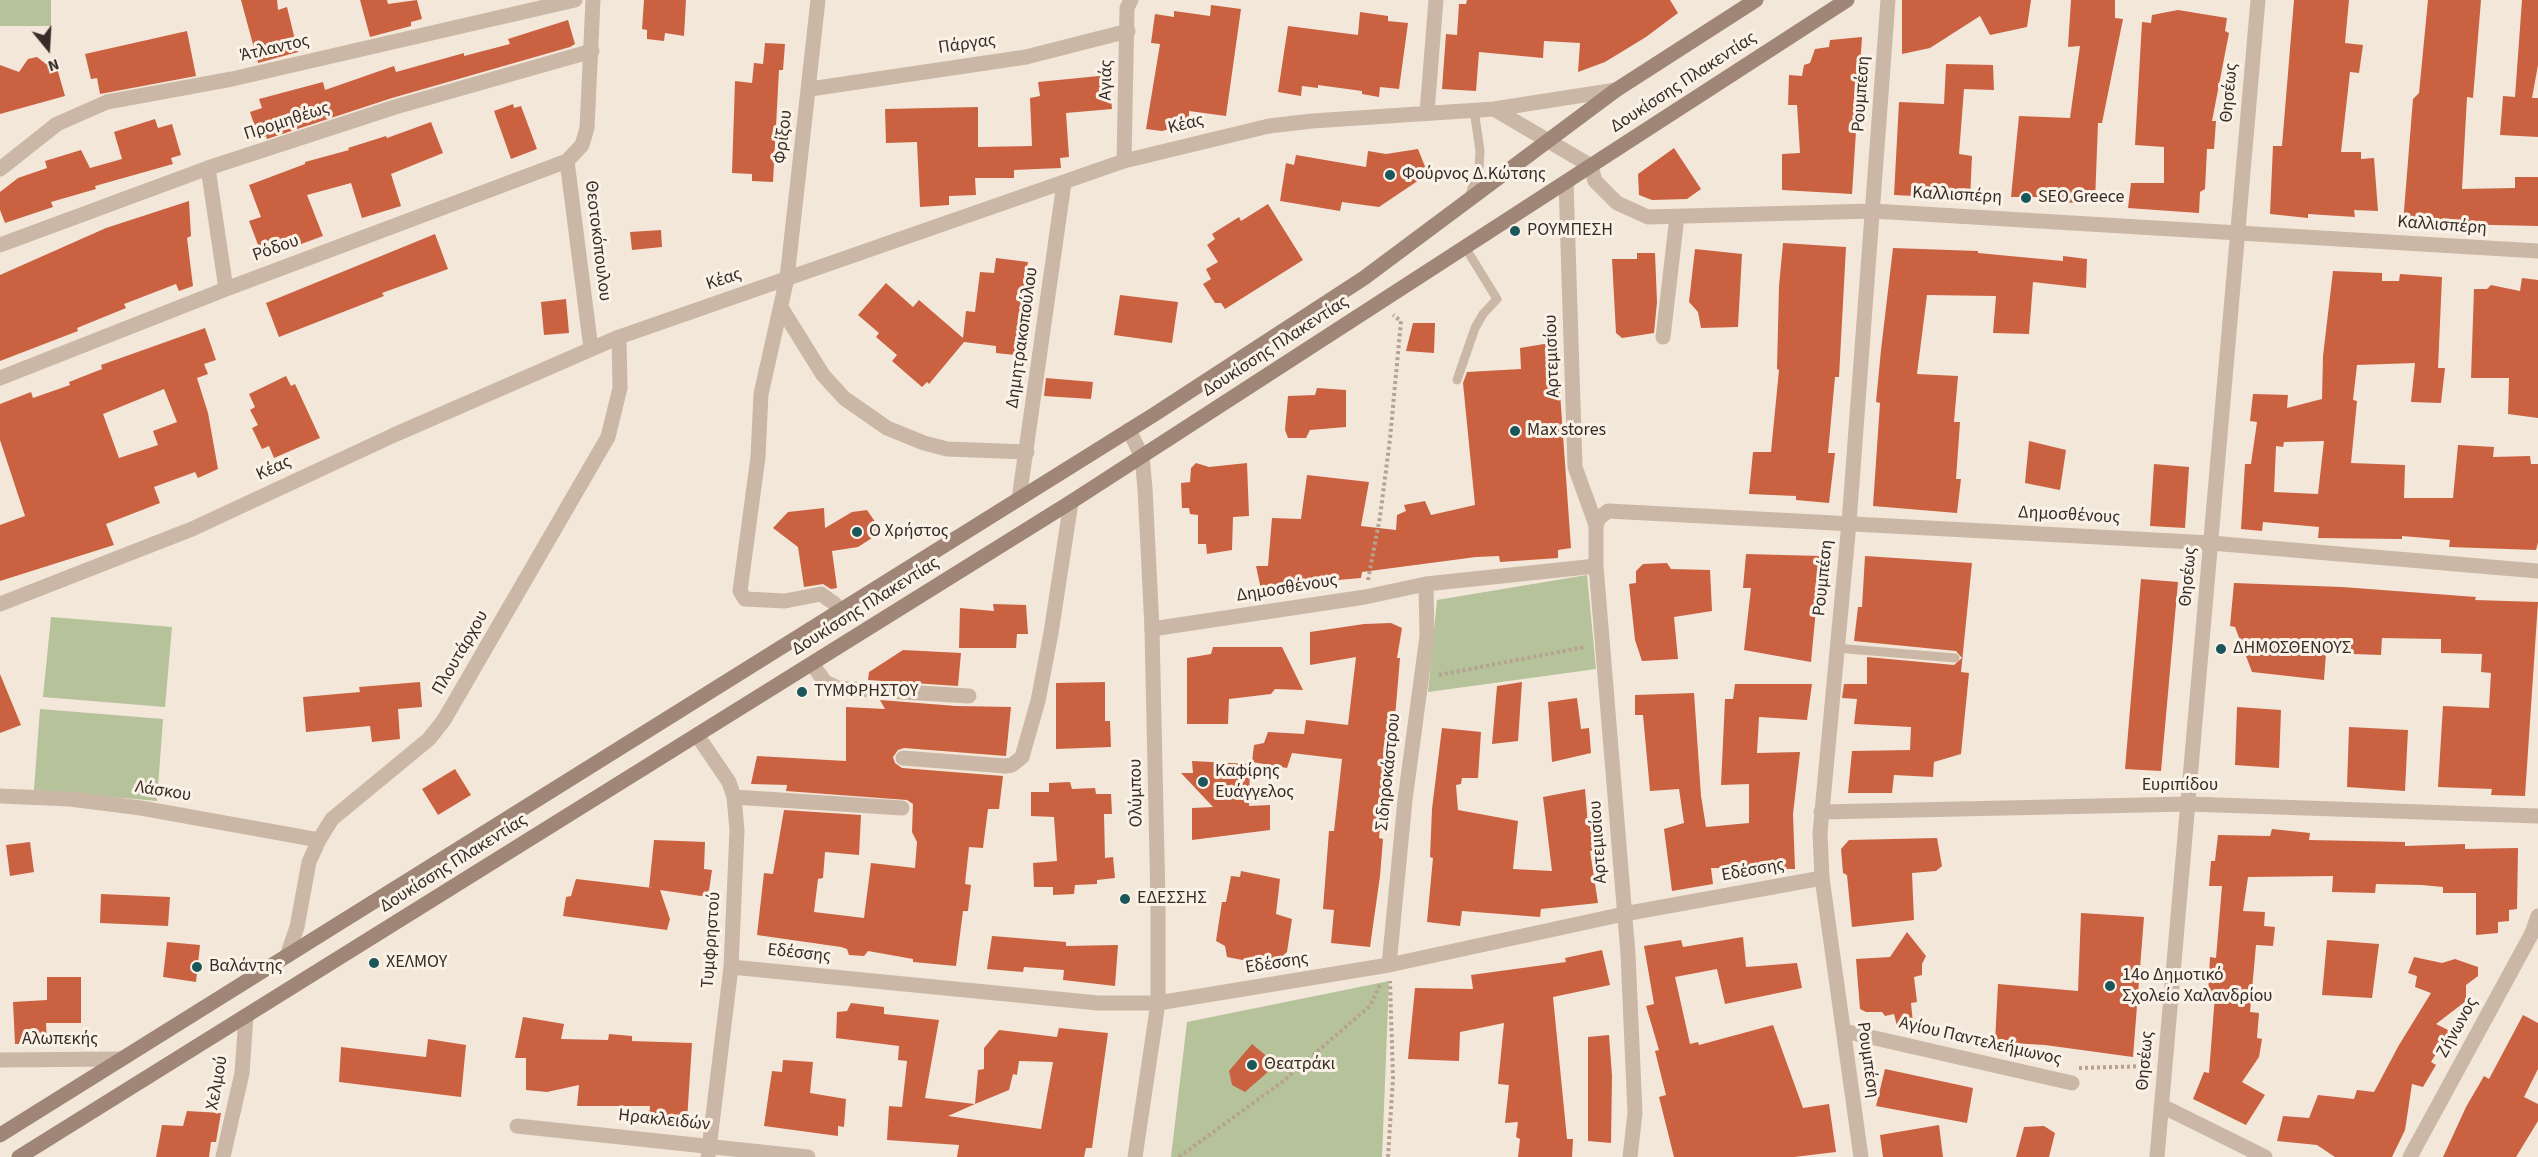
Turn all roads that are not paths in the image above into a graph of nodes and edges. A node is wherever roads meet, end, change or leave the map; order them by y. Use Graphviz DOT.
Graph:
graph roads {
  1 [pos="575,0"];
  2 [pos="593,0"];
  3 [pos="818,0"];
  4 [pos="1131,0"];
  5 [pos="1436,0"];
  6 [pos="1756,0"];
  7 [pos="1847,0"];
  8 [pos="1888,0"];
  9 [pos="2258,0"];
  10 [pos="1128,31"];
  11 [pos="592,51"];
  12 [pos="810,89"];
  13 [pos="1616,90"];
  14 [pos="1494,109"];
  15 [pos="1474,110"];
  16 [pos="1426,112"];
  17 [pos="1549,139"];
  18 [pos="1124,160"];
  19 [pos="567,161"];
  20 [pos="1591,166"];
  21 [pos="208,168"];
  22 [pos="0,169"];
  23 [pos="1566,182"];
  24 [pos="1064,183"];
  25 [pos="1468,200"];
  26 [pos="1873,211"];
  27 [pos="1677,217"];
  28 [pos="2238,232"];
  29 [pos="0,245"];
  30 [pos="1465,248"];
  31 [pos="2538,251"];
  32 [pos="787,278"];
  33 [pos="226,289"];
  34 [pos="782,309"];
  35 [pos="619,337"];
  36 [pos="1663,337"];
  37 [pos="591,349"];
  38 [pos="0,378"];
  39 [pos="1457,380"];
  40 [pos="1129,430"];
  41 [pos="1027,452"];
  42 [pos="1142,457"];
  43 [pos="1019,499"];
  44 [pos="1071,502"];
  45 [pos="1598,521"];
  46 [pos="1849,523"];
  47 [pos="2211,543"];
  48 [pos="1596,566"];
  49 [pos="2538,571"];
  50 [pos="1426,584"];
  51 [pos="0,604"];
  52 [pos="833,615"];
  53 [pos="1152,629"];
  54 [pos="1836,648"];
  55 [pos="1955,657"];
  56 [pos="812,664"];
  57 [pos="969,696"];
  58 [pos="697,735"];
  59 [pos="903,758"];
  60 [pos="0,795"];
  61 [pos="734,796"];
  62 [pos="2189,804"];
  63 [pos="902,808"];
  64 [pos="1821,812"];
  65 [pos="2538,816"];
  66 [pos="319,840"];
  67 [pos="1822,878"];
  68 [pos="1624,914"];
  69 [pos="2538,916"];
  70 [pos="287,956"];
  71 [pos="1389,965"];
  72 [pos="731,967"];
  73 [pos="1158,1003"];
  74 [pos="246,1016"];
  75 [pos="1844,1031"];
  76 [pos="121,1059"];
  77 [pos="0,1060"];
  78 [pos="2071,1077"];
  79 [pos="2162,1106"];
  80 [pos="517,1126"];
  81 [pos="0,1135"];
  82 [pos="708,1151"];
  83 [pos="19,1157"];
  84 [pos="224,1157"];
  85 [pos="808,1157"];
  86 [pos="1136,1157"];
  87 [pos="1629,1157"];
  88 [pos="1861,1157"];
  89 [pos="2157,1157"];
  90 [pos="2265,1157"];
  91 [pos="2410,1157"];
  1 -- 22 [label="street, Άτλαντος"];
  2 -- 11 [label="street, Θεοτοκόπουλου"];
  3 -- 12 [label="street, Φρίξου"];
  4 -- 10 [label="street, Αγιάς"];
  5 -- 16 [label="street"];
  6 -- 13 [label="main road, Δουκίσσης Πλακεντίας"];
  7 -- 20 [label="main road, Δουκίσσης Πλακεντίας"];
  8 -- 26 [label="street, Ρουμπέση"];
  9 -- 28 [label="street, Θησέως"];
  10 -- 12 [label="street, Πάργας"];
  10 -- 18 [label="street, Αγιάς"];
  11 -- 19 [label="street, Θεοτοκόπουλου"];
  11 -- 21 [label="street, Προμηθέως"];
  12 -- 32 [label="street, Φρίξου"];
  13 -- 14 [label="street, Κέας"];
  13 -- 17 [label="main road, Δουκίσσης Πλακεντίας"];
  14 -- 15 [label="street, Κέας"];
  14 -- 17 [label="street"];
  15 -- 16 [label="street, Κέας"];
  15 -- 25 [label="lane"];
  16 -- 18 [label="street, Κέας"];
  17 -- 20 [label="street, Καλλισπέρη"];
  17 -- 25 [label="main road, Δουκίσσης Πλακεντίας"];
  18 -- 24 [label="street, Κέας"];
  19 -- 33 [label="street, Ρόδου"];
  19 -- 37 [label="street, Θεοτοκόπουλου"];
  20 -- 23 [label="main road, Δουκίσσης Πλακεντίας"];
  20 -- 27 [label="street, Καλλισπέρη"];
  21 -- 29 [label="street, Προμηθέως"];
  21 -- 33 [label="street"];
  23 -- 30 [label="main road, Δουκίσσης Πλακεντίας"];
  23 -- 45 [label="street, Αρτεμισίου"];
  24 -- 32 [label="street, Κέας"];
  24 -- 41 [label="street, Δημητρακοπούλου"];
  25 -- 40 [label="main road, Δουκίσσης Πλακεντίας"];
  26 -- 27 [label="street, Καλλισπέρη"];
  26 -- 28 [label="street, Καλλισπέρη"];
  26 -- 46 [label="street, Ρουμπέση"];
  27 -- 36 [label="street"];
  28 -- 31 [label="street, Καλλισπέρη"];
  28 -- 47 [label="street, Θησέως"];
  30 -- 39 [label="lane"];
  30 -- 42 [label="main road, Δουκίσσης Πλακεντίας"];
  32 -- 34 [label="street, Φρίξου"];
  32 -- 35 [label="street, Κέας"];
  33 -- 38 [label="street, Ρόδου"];
  34 -- 41 [label="street"];
  34 -- 52 [label="street, Φρίξου"];
  35 -- 37 [label="street, Κέας"];
  35 -- 66 [label="street, Πλουτάρχου"];
  37 -- 51 [label="street, Κέας"];
  40 -- 42 [label="street, Ολύμπου"];
  40 -- 43 [label="main road, Δουκίσσης Πλακεντίας"];
  41 -- 43 [label="street, Δημητρακοπούλου"];
  42 -- 44 [label="main road, Δουκίσσης Πλακεντίας"];
  42 -- 53 [label="street, Ολύμπου"];
  43 -- 52 [label="main road, Δουκίσσης Πλακεντίας"];
  44 -- 56 [label="main road, Δουκίσσης Πλακεντίας"];
  44 -- 59 [label="street"];
  45 -- 46 [label="street, Δημοσθένους"];
  45 -- 48 [label="street, Αρτεμισίου"];
  46 -- 47 [label="street, Δημοσθένους"];
  46 -- 54 [label="street, Ρουμπέση"];
  47 -- 49 [label="street, Δημοσθένους"];
  47 -- 62 [label="street, Θησέως"];
  48 -- 50 [label="street, Δημοσθένους"];
  48 -- 68 [label="street, Αρτεμισίου"];
  50 -- 53 [label="street, Δημοσθένους"];
  50 -- 71 [label="street, Σιδηροκάστρου"];
  52 -- 70 [label="main road, Δουκίσσης Πλακεντίας"];
  53 -- 73 [label="street, Ολύμπου"];
  54 -- 55 [label="lane"];
  54 -- 64 [label="street, Ρουμπέση"];
  56 -- 57 [label="street"];
  56 -- 58 [label="main road, Δουκίσσης Πλακεντίας"];
  58 -- 61 [label="street, Τυμφρηστού"];
  58 -- 74 [label="main road, Δουκίσσης Πλακεντίας"];
  60 -- 66 [label="street, Λάσκου"];
  61 -- 63 [label="street"];
  61 -- 72 [label="street, Τυμφρηστού"];
  62 -- 64 [label="street, Ευριπίδου"];
  62 -- 65 [label="street, Ευριπίδου"];
  62 -- 79 [label="street, Θησέως"];
  64 -- 67 [label="street, Ρουμπέση"];
  66 -- 70 [label="street, Πλουτάρχου"];
  67 -- 68 [label="street, Εδέσσης"];
  67 -- 75 [label="street, Ρουμπέση"];
  68 -- 71 [label="street, Εδέσσης"];
  68 -- 87 [label="street, Αρτεμισίου"];
  69 -- 91 [label="street, Ζήνωνος"];
  70 -- 76 [label="main road, Δουκίσσης Πλακεντίας"];
  71 -- 73 [label="street, Εδέσσης"];
  72 -- 73 [label="street, Εδέσσης"];
  72 -- 82 [label="street, Τυμφρηστού"];
  73 -- 86 [label="street, Ολύμπου"];
  74 -- 83 [label="main road, Δουκίσσης Πλακεντίας"];
  74 -- 84 [label="street, Χελμού"];
  75 -- 78 [label="street, Αγίου Παντελεήμωνος"];
  75 -- 88 [label="street, Ρουμπέση"];
  76 -- 77 [label="street, Αλωπεκής"];
  76 -- 81 [label="main road, Δουκίσσης Πλακεντίας"];
  79 -- 89 [label="street, Θησέως"];
  79 -- 90 [label="street"];
  80 -- 82 [label="street, Ηρακλειδών"];
  82 -- 85 [label="street, Ηρακλειδών"];
}
